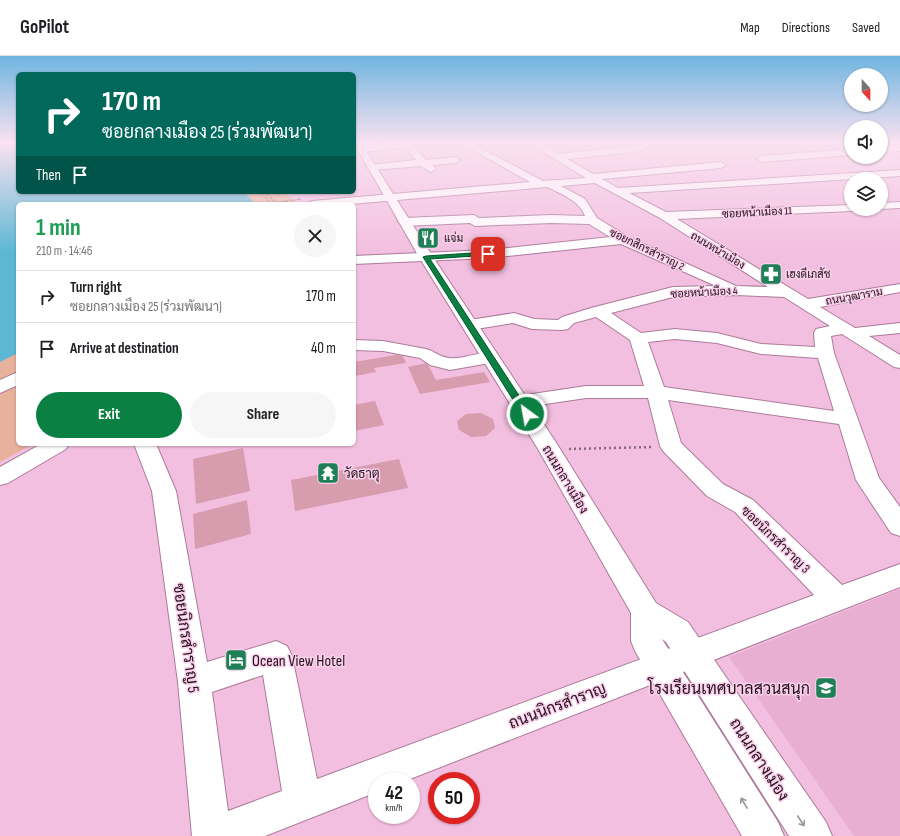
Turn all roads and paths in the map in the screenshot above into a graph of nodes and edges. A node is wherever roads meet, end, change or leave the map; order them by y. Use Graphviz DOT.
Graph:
graph roads {
  1 [pos="379,179"];
  2 [pos="535,179"];
  3 [pos="590,179"];
  4 [pos="594,179"];
  5 [pos="762,179"];
  6 [pos="792,179"];
  7 [pos="765,181"];
  8 [pos="544,184"];
  9 [pos="451,189"];
  10 [pos="616,191"];
  11 [pos="262,194"];
  12 [pos="267,194"];
  13 [pos="389,198"];
  14 [pos="309,200"];
  15 [pos="271,202"];
  16 [pos="276,202"];
  17 [pos="288,202"];
  18 [pos="900,205"];
  19 [pos="888,206"];
  20 [pos="844,208"];
  21 [pos="470,213"];
  22 [pos="664,216"];
  23 [pos="592,220"];
  24 [pos="404,222"];
  25 [pos="623,240"];
  26 [pos="485,243"];
  27 [pos="426,257"];
  28 [pos="356,260"];
  29 [pos="900,288"];
  30 [pos="737,290"];
  31 [pos="789,293"];
  32 [pos="808,304"];
  33 [pos="598,311"];
  34 [pos="470,325"];
  35 [pos="900,328"];
  36 [pos="850,331"];
  37 [pos="638,338"];
  38 [pos="356,345"];
  39 [pos="825,353"];
  40 [pos="489,358"];
  41 [pos="900,363"];
  42 [pos="16,379"];
  43 [pos="0,387"];
  44 [pos="656,392"];
  45 [pos="519,402"];
  46 [pos="847,419"];
  47 [pos="54,446"];
  48 [pos="146,446"];
  49 [pos="671,446"];
  50 [pos="549,449"];
  51 [pos="0,477"];
  52 [pos="900,526"];
  53 [pos="900,575"];
  54 [pos="837,600"];
  55 [pos="677,660"];
  56 [pos="194,682"];
  57 [pos="303,802"];
  58 [pos="213,836"];
  59 [pos="764,836"];
  60 [pos="812,836"];
  1 -- 13 [label="street, ถนนกลางเมือง"];
  2 -- 8 [label="street, ซอยกสิกรสำราญ 2"];
  3 -- 8 [label="street"];
  4 -- 10 [label="street, ถนนหน้าเมือง"];
  5 -- 7 [label="street"];
  6 -- 7 [label="street"];
  7 -- 10 [label="street"];
  8 -- 9 [label="street"];
  8 -- 23 [label="street, ซอยกสิกรสำราญ 2"];
  9 -- 13 [label="street"];
  9 -- 21 [label="street"];
  10 -- 22 [label="street, ถนนหน้าเมือง"];
  11 -- 15 [label="path"];
  12 -- 16 [label="path"];
  13 -- 14 [label="street"];
  13 -- 24 [label="street, ถนนกลางเมือง"];
  14 -- 17 [label="path"];
  18 -- 19 [label="street"];
  20 -- 22 [label="street, ซอยหน้าเมือง 11"];
  21 -- 23 [label="street"];
  21 -- 24 [label="street"];
  21 -- 26 [label="street"];
  22 -- 31 [label="street, ถนนหน้าเมือง"];
  23 -- 25 [label="street, ซอยกสิกรสำราญ 2"];
  24 -- 27 [label="street, ถนนกลางเมือง"];
  25 -- 26 [label="street"];
  25 -- 30 [label="street, ซอยกสิกรสำราญ 2"];
  26 -- 27 [label="street"];
  27 -- 28 [label="street"];
  27 -- 34 [label="street, ถนนกลางเมือง"];
  29 -- 32 [label="street, ถนนวุฒาราม"];
  30 -- 31 [label="street, ซอยหน้าเมือง 4"];
  30 -- 33 [label="street, ซอยหน้าเมือง 4"];
  31 -- 32 [label="street, ถนนหน้าเมือง"];
  32 -- 36 [label="street, ถนนหน้าเมือง"];
  33 -- 34 [label="street, ซอยหน้าเมือง 4"];
  33 -- 37 [label="street"];
  34 -- 40 [label="street, ถนนกลางเมือง"];
  35 -- 36 [label="street"];
  36 -- 39 [label="street"];
  36 -- 41 [label="street, ถนนหน้าเมือง"];
  37 -- 39 [label="street"];
  37 -- 44 [label="street, ซอยนิกรสำราญ 3"];
  38 -- 40 [label="street"];
  39 -- 46 [label="street"];
  40 -- 45 [label="street, ถนนกลางเมือง"];
  42 -- 43 [label="street"];
  44 -- 45 [label="street"];
  44 -- 46 [label="street"];
  44 -- 49 [label="street, ซอยนิกรสำราญ 3"];
  45 -- 50 [label="street, ถนนกลางเมือง"];
  46 -- 52 [label="street"];
  47 -- 51 [label="street"];
  48 -- 56 [label="street, ซอยนิกรสำราญ 5"];
  49 -- 50 [label="path"];
  49 -- 54 [label="street, ซอยนิกรสำราญ 3"];
  50 -- 55 [label="street, ถนนกลางเมือง"];
  53 -- 54 [label="street, ถนนนิกรสำราญ"];
  54 -- 55 [label="street, ถนนนิกรสำราญ"];
  55 -- 57 [label="street, ถนนนิกรสำราญ"];
  59 -- 55 [label="street, ถนนกลางเมือง, one-way"];
  55 -- 60 [label="street, ถนนกลางเมือง, one-way"];
  56 -- 57 [label="street"];
  56 -- 58 [label="street, ซอยนิกรสำราญ 5"];
  57 -- 58 [label="street, ถนนนิกรสำราญ"];
}
